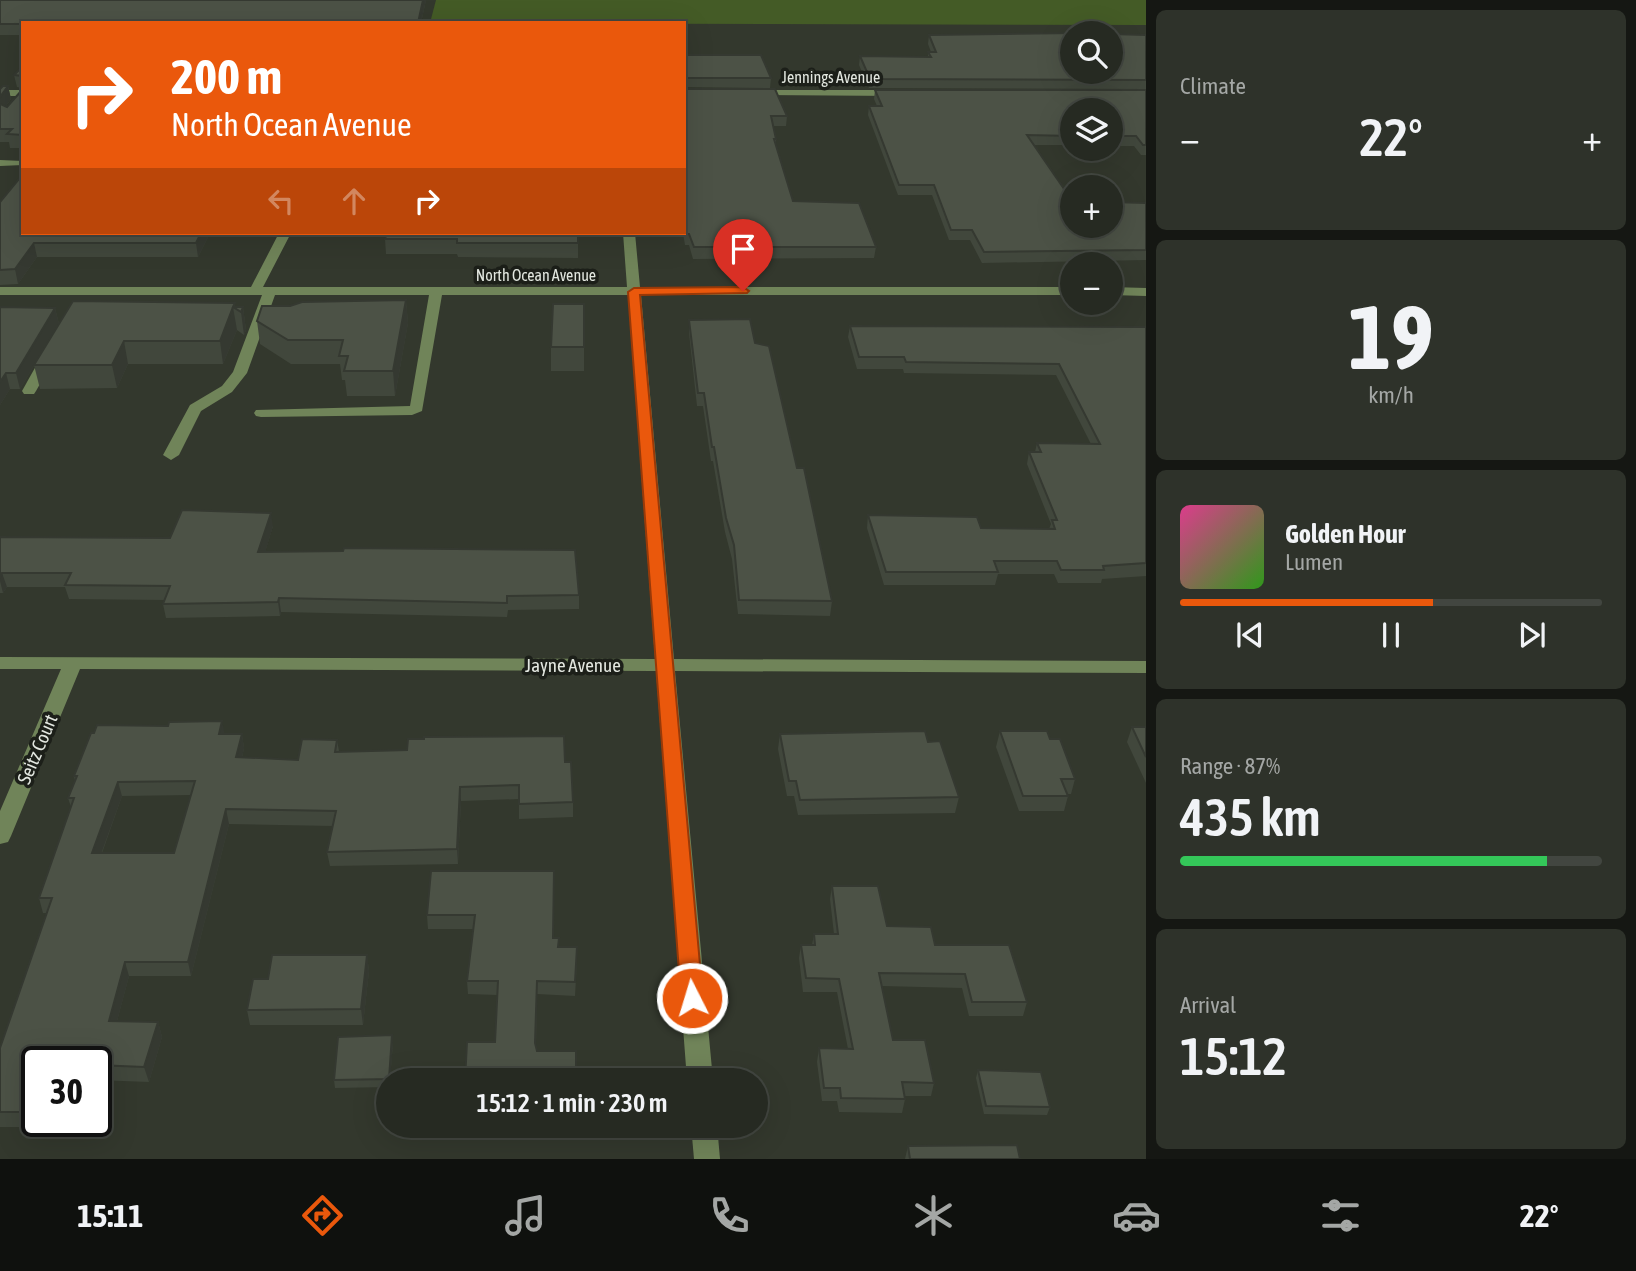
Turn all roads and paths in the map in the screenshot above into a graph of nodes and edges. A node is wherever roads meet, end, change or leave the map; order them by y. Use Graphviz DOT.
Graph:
graph roads {
  1 [pos="0,93"];
  2 [pos="21,93"];
  3 [pos="739,93"];
  4 [pos="905,93"];
  5 [pos="21,96"];
  6 [pos="12,108"];
  7 [pos="0,163"];
  8 [pos="19,163"];
  9 [pos="284,235"];
  10 [pos="629,235"];
  11 [pos="0,291"];
  12 [pos="16,291"];
  13 [pos="262,291"];
  14 [pos="1060,291"];
  15 [pos="436,292"];
  16 [pos="634,292"];
  17 [pos="1123,292"];
  18 [pos="1146,292"];
  19 [pos="8,304"];
  20 [pos="54,347"];
  21 [pos="29,391"];
  22 [pos="261,413"];
  23 [pos="171,455"];
  24 [pos="0,663"];
  25 [pos="73,663"];
  26 [pos="664,665"];
  27 [pos="1146,667"];
  28 [pos="0,836"];
  29 [pos="699,1068"];
  30 [pos="705,1138"];
  31 [pos="706,1159"];
  1 -- 2 [label="street"];
  3 -- 4 [label="street, Jennings Avenue"];
  5 -- 6 [label="street"];
  7 -- 8 [label="street"];
  9 -- 13 [label="street"];
  10 -- 16 [label="street"];
  11 -- 12 [label="street, North Ocean Avenue"];
  12 -- 13 [label="street, North Ocean Avenue"];
  12 -- 19 [label="street"];
  13 -- 15 [label="street, North Ocean Avenue"];
  13 -- 23 [label="street"];
  14 -- 16 [label="street, North Ocean Avenue"];
  15 -- 16 [label="street, North Ocean Avenue"];
  15 -- 22 [label="street"];
  16 -- 26 [label="street"];
  17 -- 18 [label="street"];
  20 -- 21 [label="street"];
  24 -- 25 [label="street, Jayne Avenue"];
  25 -- 26 [label="street, Jayne Avenue"];
  25 -- 28 [label="street, Seitz Court"];
  26 -- 27 [label="street, Jayne Avenue"];
  26 -- 29 [label="street"];
  30 -- 31 [label="street"];
}
